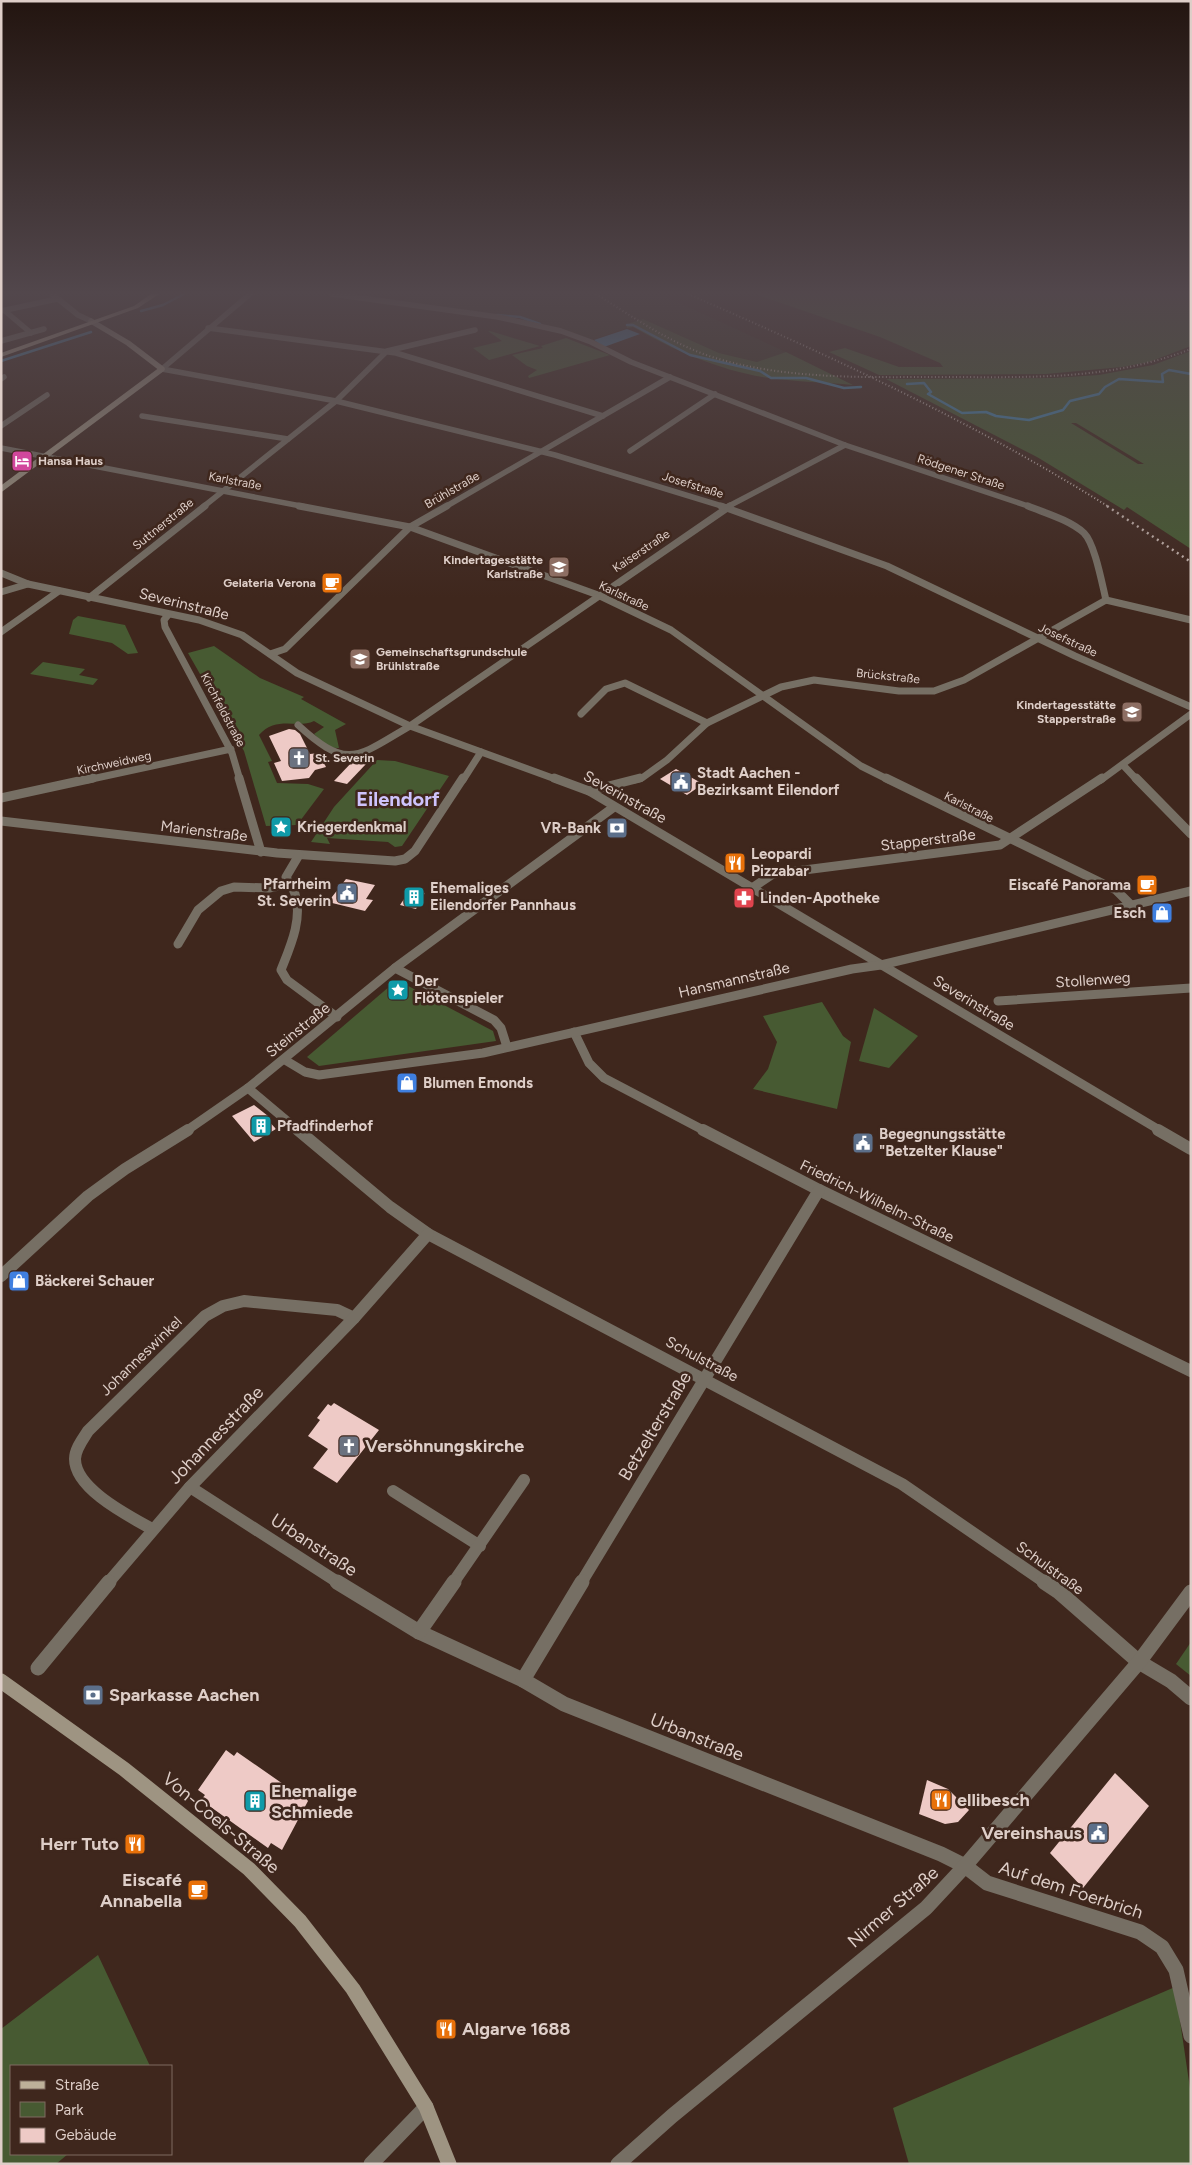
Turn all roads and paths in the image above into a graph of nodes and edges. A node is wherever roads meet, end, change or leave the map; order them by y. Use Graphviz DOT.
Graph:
graph roads {
  1 [pos="47,395"];
  2 [pos="131,395"];
  3 [pos="304,395"];
  4 [pos="342,395"];
  5 [pos="533,395"];
  6 [pos="639,395"];
  7 [pos="713,395"];
  8 [pos="718,395"];
  9 [pos="336,401"];
  10 [pos="142,416"];
  11 [pos="603,416"];
  12 [pos="1,426"];
  13 [pos="288,439"];
  14 [pos="846,445"];
  15 [pos="1,448"];
  16 [pos="630,450"];
  17 [pos="540,451"];
  18 [pos="46,457"];
  19 [pos="1,489"];
  20 [pos="223,490"];
  21 [pos="727,507"];
  22 [pos="410,527"];
  23 [pos="1,573"];
  24 [pos="28,584"];
  25 [pos="59,591"];
  26 [pos="1,592"];
  27 [pos="598,595"];
  28 [pos="89,598"];
  29 [pos="1106,600"];
  30 [pos="168,615"];
  31 [pos="1191,620"];
  32 [pos="1,632"];
  33 [pos="1039,639"];
  34 [pos="270,654"];
  35 [pos="760,696"];
  36 [pos="1191,707"];
  37 [pos="581,714"];
  38 [pos="1191,714"];
  39 [pos="706,723"];
  40 [pos="298,725"];
  41 [pos="410,726"];
  42 [pos="231,749"];
  43 [pos="481,752"];
  44 [pos="1123,765"];
  45 [pos="589,791"];
  46 [pos="1,798"];
  47 [pos="614,807"];
  48 [pos="1,821"];
  49 [pos="1191,834"];
  50 [pos="1010,840"];
  51 [pos="261,852"];
  52 [pos="299,855"];
  53 [pos="289,884"];
  54 [pos="752,888"];
  55 [pos="1191,891"];
  56 [pos="1131,905"];
  57 [pos="178,944"];
  58 [pos="881,965"];
  59 [pos="395,968"];
  60 [pos="1191,988"];
  61 [pos="998,1001"];
  62 [pos="337,1017"];
  63 [pos="574,1032"];
  64 [pos="507,1047"];
  65 [pos="284,1060"];
  66 [pos="248,1088"];
  67 [pos="1191,1149"];
  68 [pos="819,1190"];
  69 [pos="428,1234"];
  70 [pos="1,1276"];
  71 [pos="354,1318"];
  72 [pos="1191,1371"];
  73 [pos="705,1379"];
  74 [pos="524,1480"];
  75 [pos="190,1486"];
  76 [pos="393,1491"];
  77 [pos="152,1529"];
  78 [pos="480,1546"];
  79 [pos="1191,1592"];
  80 [pos="420,1632"];
  81 [pos="1139,1662"];
  82 [pos="38,1668"];
  83 [pos="523,1680"];
  84 [pos="1,1681"];
  85 [pos="1191,1698"];
  86 [pos="965,1866"];
  87 [pos="1191,2036"];
  88 [pos="426,2107"];
  89 [pos="371,2164"];
  90 [pos="449,2164"];
  91 [pos="618,2164"];
  1 -- 12 [label="street"];
  2 -- 18 [label="main road"];
  3 -- 9 [label="street, Josefstraße"];
  4 -- 9 [label="street, Suttnerstraße"];
  5 -- 11 [label="street"];
  6 -- 11 [label="street, Brühlstraße"];
  7 -- 16 [label="street"];
  8 -- 14 [label="street, Rödgener Straße"];
  9 -- 13 [label="street, Suttnerstraße"];
  9 -- 17 [label="street, Josefstraße"];
  10 -- 13 [label="street"];
  11 -- 17 [label="street, Brühlstraße"];
  13 -- 20 [label="street, Suttnerstraße"];
  14 -- 21 [label="street, Kaiserstraße"];
  14 -- 29 [label="street, Rödgener Straße"];
  15 -- 18 [label="street, Karlstraße"];
  17 -- 21 [label="street, Josefstraße"];
  17 -- 22 [label="street, Brühlstraße"];
  18 -- 19 [label="main road"];
  18 -- 20 [label="street, Karlstraße"];
  20 -- 22 [label="street, Karlstraße"];
  20 -- 28 [label="street, Suttnerstraße"];
  21 -- 27 [label="street, Kaiserstraße"];
  21 -- 33 [label="street, Josefstraße"];
  22 -- 27 [label="street, Karlstraße"];
  22 -- 34 [label="street, Brühlstraße"];
  23 -- 24 [label="street, Severinstraße"];
  24 -- 25 [label="street, Severinstraße"];
  24 -- 26 [label="street"];
  25 -- 28 [label="street, Severinstraße"];
  25 -- 32 [label="street"];
  27 -- 35 [label="street, Karlstraße"];
  27 -- 41 [label="street, Kaiserstraße"];
  28 -- 30 [label="street, Severinstraße"];
  29 -- 31 [label="street"];
  29 -- 33 [label="street, Brückstraße"];
  30 -- 34 [label="street, Severinstraße"];
  30 -- 42 [label="street, Kirchfeldstraße"];
  33 -- 35 [label="street, Brückstraße"];
  33 -- 36 [label="street, Josefstraße"];
  34 -- 41 [label="street, Severinstraße"];
  35 -- 39 [label="street, Brückstraße"];
  35 -- 50 [label="street, Karlstraße"];
  37 -- 39 [label="street"];
  38 -- 44 [label="street, Stapperstraße"];
  39 -- 45 [label="street, Brückstraße"];
  40 -- 41 [label="street, Kaiserstraße"];
  41 -- 43 [label="street, Severinstraße"];
  42 -- 46 [label="street, Kirchweidweg"];
  42 -- 51 [label="street, Kirchfeldstraße"];
  43 -- 45 [label="street, Severinstraße"];
  43 -- 52 [label="street, Marienstraße"];
  44 -- 49 [label="street"];
  44 -- 50 [label="street, Stapperstraße"];
  45 -- 47 [label="street, Severinstraße"];
  47 -- 54 [label="street, Severinstraße"];
  47 -- 59 [label="street, Steinstraße"];
  48 -- 51 [label="street, Marienstraße"];
  50 -- 54 [label="street, Stapperstraße"];
  50 -- 56 [label="street, Karlstraße"];
  51 -- 52 [label="street, Marienstraße"];
  52 -- 53 [label="street"];
  53 -- 57 [label="street"];
  53 -- 62 [label="street"];
  54 -- 58 [label="street, Severinstraße"];
  55 -- 56 [label="street, Hansmannstraße"];
  56 -- 58 [label="street, Hansmannstraße"];
  58 -- 63 [label="street, Hansmannstraße"];
  58 -- 67 [label="street, Severinstraße"];
  59 -- 62 [label="street, Steinstraße"];
  59 -- 64 [label="street"];
  60 -- 61 [label="street, Stollenweg"];
  62 -- 65 [label="street, Steinstraße"];
  63 -- 64 [label="street, Hansmannstraße"];
  63 -- 68 [label="street, Friedrich-Wilhelm-Straße"];
  64 -- 65 [label="street, Hansmannstraße"];
  65 -- 66 [label="street, Steinstraße"];
  66 -- 69 [label="street, Schulstraße"];
  66 -- 70 [label="street, Steinstraße"];
  68 -- 72 [label="street, Friedrich-Wilhelm-Straße"];
  68 -- 73 [label="street, Betzelterstraße"];
  69 -- 71 [label="street, Johannesstraße"];
  69 -- 73 [label="street, Schulstraße"];
  71 -- 75 [label="street, Johannesstraße"];
  71 -- 77 [label="street, Johanneswinkel"];
  73 -- 81 [label="street, Schulstraße"];
  73 -- 83 [label="street, Betzelterstraße"];
  74 -- 78 [label="street"];
  75 -- 77 [label="street, Johannesstraße"];
  75 -- 80 [label="street, Urbanstraße"];
  76 -- 78 [label="street"];
  77 -- 82 [label="street, Johannesstraße"];
  78 -- 80 [label="street"];
  79 -- 81 [label="street, Nirmer Straße"];
  80 -- 83 [label="street, Urbanstraße"];
  81 -- 85 [label="street, Schulstraße"];
  81 -- 86 [label="street, Nirmer Straße"];
  83 -- 86 [label="street, Urbanstraße"];
  84 -- 88 [label="main road, Von-Coels-Straße"];
  86 -- 87 [label="street, Auf dem Foerbrich"];
  86 -- 91 [label="street, Nirmer Straße"];
  88 -- 89 [label="street"];
  88 -- 90 [label="main road, Von-Coels-Straße"];
}
